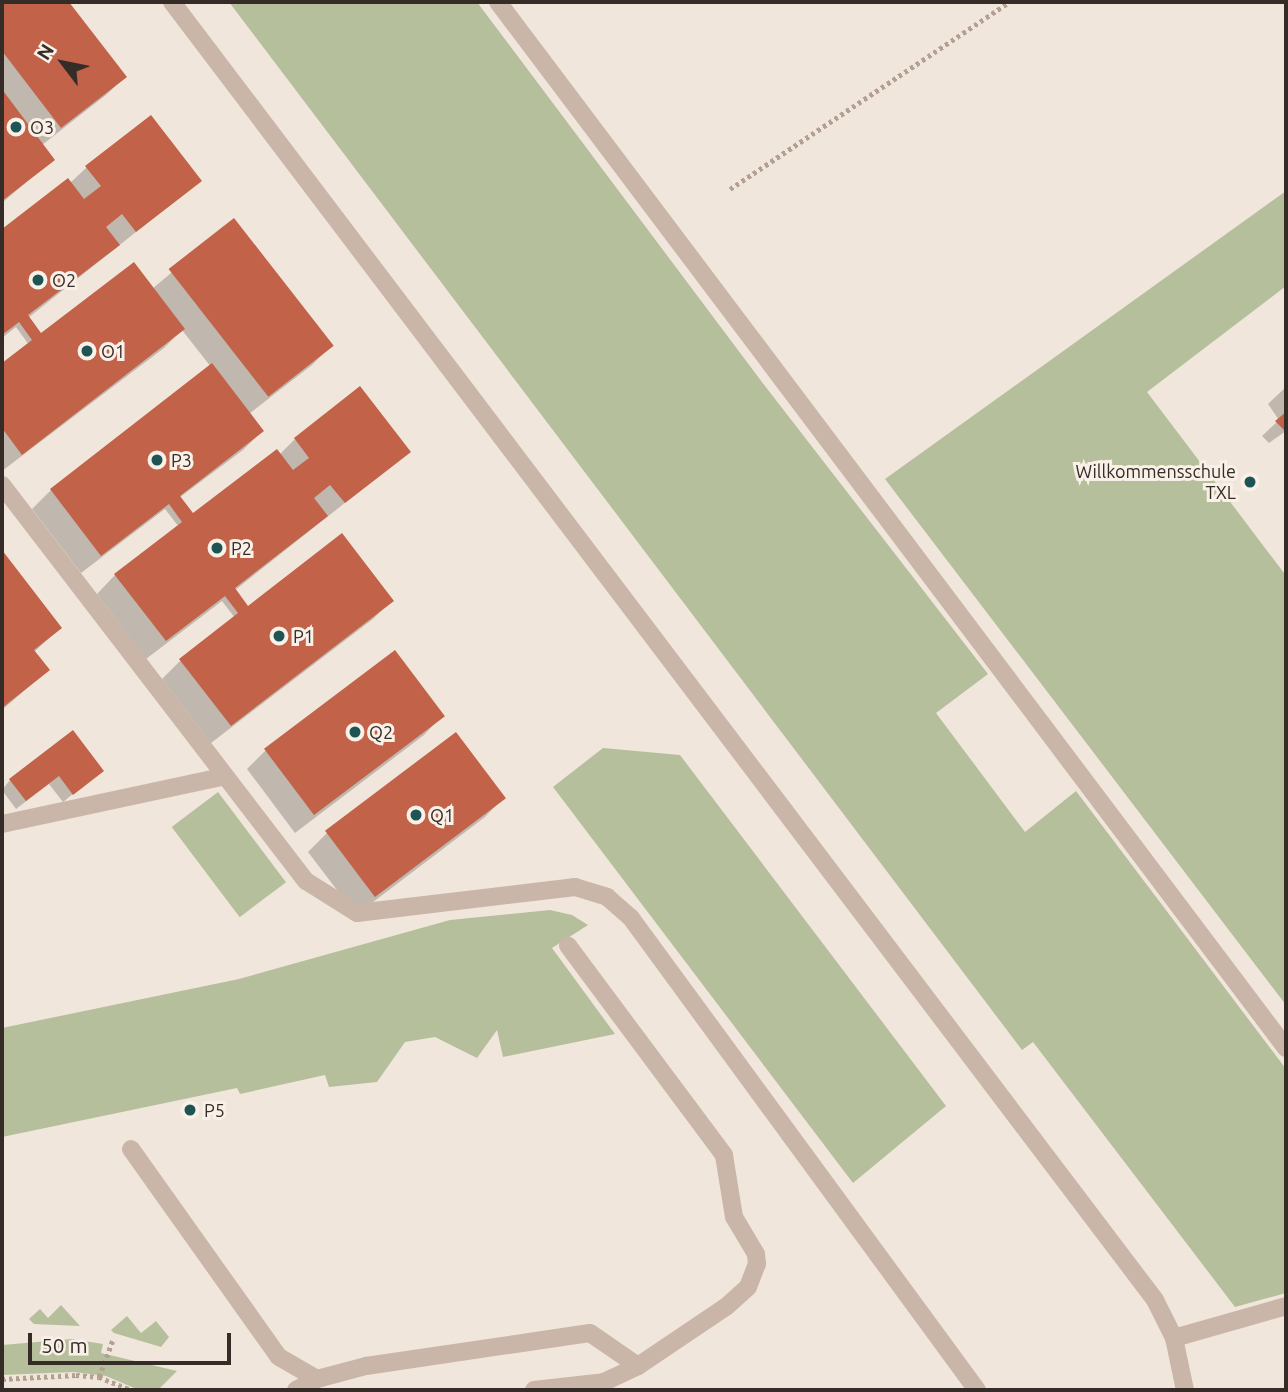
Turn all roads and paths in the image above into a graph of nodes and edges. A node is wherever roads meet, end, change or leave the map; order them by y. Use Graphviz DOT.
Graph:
graph roads {
  1 [pos="172,2"];
  2 [pos="498,2"];
  3 [pos="1009,2"];
  4 [pos="730,189"];
  5 [pos="2,485"];
  6 [pos="225,776"];
  7 [pos="2,824"];
  8 [pos="568,946"];
  9 [pos="1286,1048"];
  10 [pos="131,1149"];
  11 [pos="1286,1306"];
  12 [pos="1174,1338"];
  13 [pos="113,1339"];
  14 [pos="638,1366"];
  15 [pos="99,1377"];
  16 [pos="317,1378"];
  17 [pos="2,1379"];
  18 [pos="131,1390"];
  19 [pos="296,1390"];
  20 [pos="534,1390"];
  21 [pos="977,1390"];
  22 [pos="1185,1390"];
  1 -- 12 [label="lane"];
  2 -- 9 [label="lane"];
  3 -- 4 [label="path"];
  5 -- 6 [label="lane"];
  6 -- 7 [label="lane"];
  6 -- 21 [label="lane"];
  8 -- 14 [label="lane"];
  10 -- 16 [label="lane"];
  11 -- 12 [label="lane"];
  12 -- 22 [label="lane"];
  13 -- 15 [label="path"];
  14 -- 16 [label="lane"];
  14 -- 20 [label="lane"];
  15 -- 17 [label="path"];
  15 -- 18 [label="path"];
  16 -- 19 [label="lane"];
}
